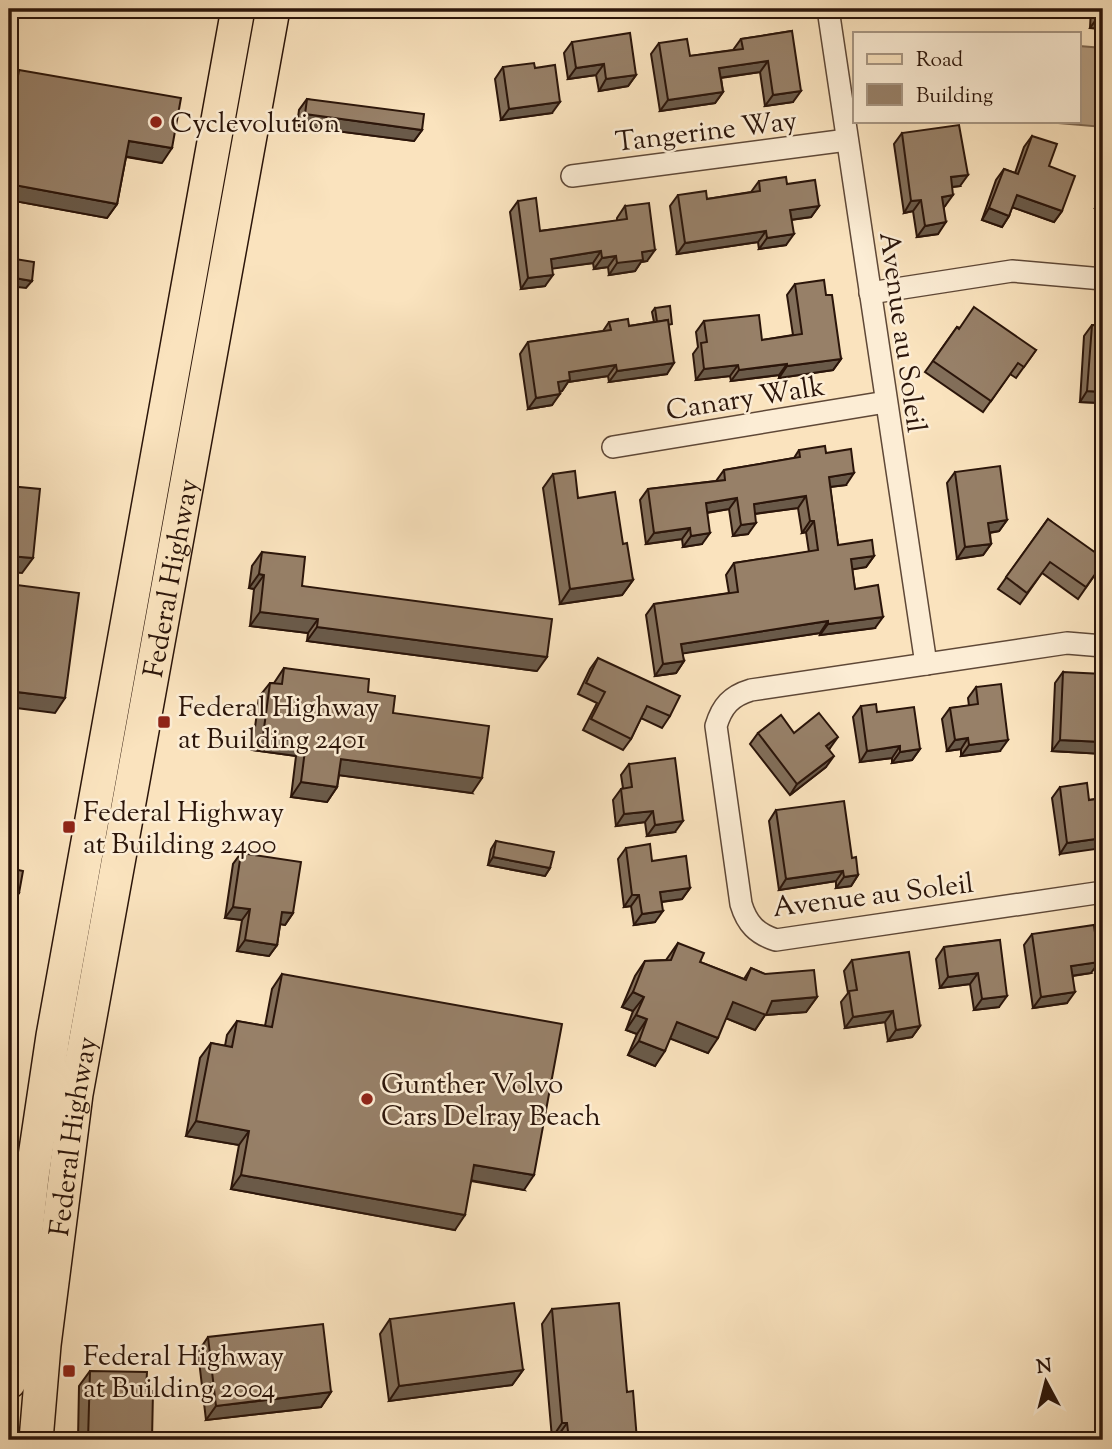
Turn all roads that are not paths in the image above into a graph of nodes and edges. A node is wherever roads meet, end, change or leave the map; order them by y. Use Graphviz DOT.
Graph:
graph roads {
  1 [pos="273,9"];
  2 [pos="828,9"];
  3 [pos="237,14"];
  4 [pos="261,69"];
  5 [pos="847,140"];
  6 [pos="572,176"];
  7 [pos="1103,279"];
  8 [pos="870,293"];
  9 [pos="886,402"];
  10 [pos="613,447"];
  11 [pos="1103,646"];
  12 [pos="926,664"];
  13 [pos="81,886"];
  14 [pos="1103,892"];
  15 [pos="90,1021"];
  16 [pos="53,1036"];
  17 [pos="76,1094"];
  18 [pos="9,1382"];
  19 [pos="36,1440"];
  1 -- 4 [label="main road, Federal Highway"];
  2 -- 5 [label="street, Avenue au Soleil"];
  3 -- 4 [label="main road"];
  3 -- 13 [label="main road, Federal Highway"];
  4 -- 15 [label="main road, Federal Highway"];
  5 -- 6 [label="street, Tangerine Way"];
  5 -- 8 [label="street, Avenue au Soleil"];
  7 -- 8 [label="street"];
  8 -- 9 [label="street, Avenue au Soleil"];
  9 -- 10 [label="street, Canary Walk"];
  9 -- 12 [label="street, Avenue au Soleil"];
  11 -- 12 [label="street, Avenue au Soleil"];
  12 -- 14 [label="street, Avenue au Soleil"];
  13 -- 15 [label="main road"];
  13 -- 16 [label="main road, Federal Highway"];
  15 -- 17 [label="main road, Federal Highway"];
  16 -- 17 [label="main road"];
  16 -- 18 [label="main road, Federal Highway"];
  17 -- 19 [label="main road, Federal Highway"];
}
